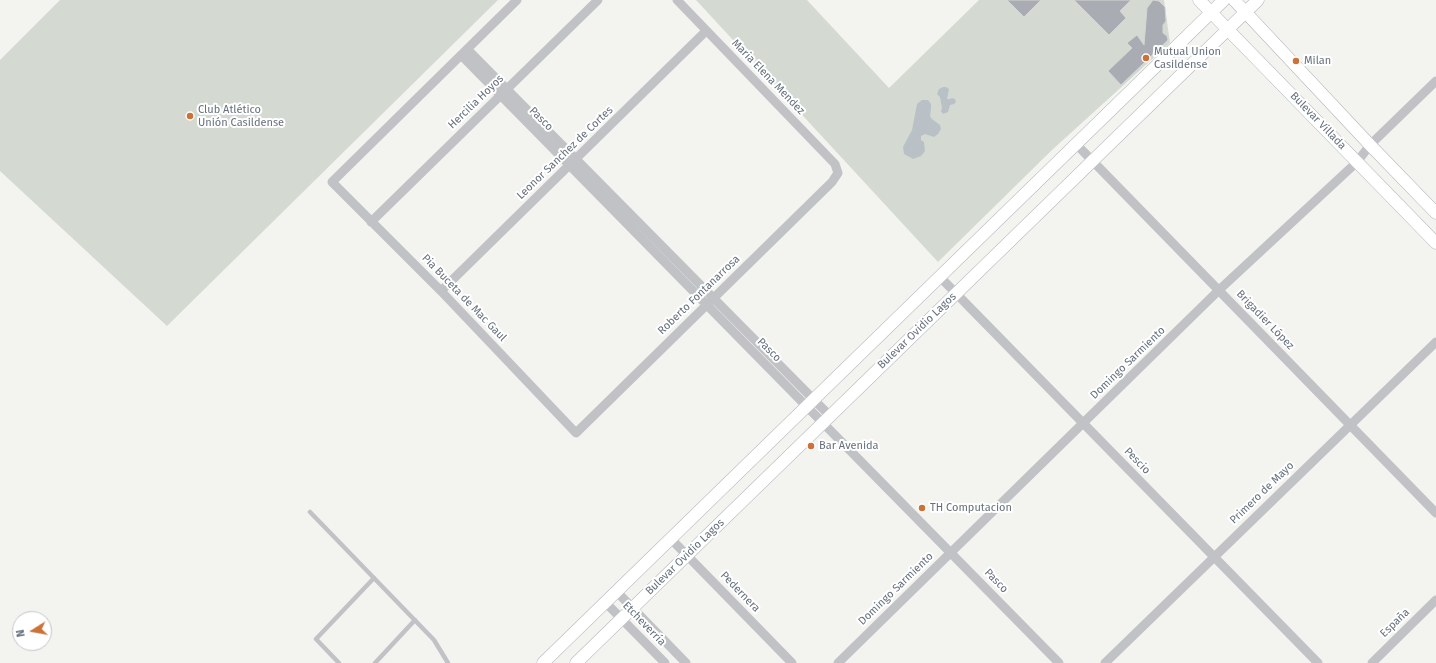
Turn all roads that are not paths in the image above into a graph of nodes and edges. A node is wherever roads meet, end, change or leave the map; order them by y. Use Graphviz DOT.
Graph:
graph roads {
  1 [pos="517,0"];
  2 [pos="598,0"];
  3 [pos="677,0"];
  4 [pos="1199,0"];
  5 [pos="1224,0"];
  6 [pos="1234,0"];
  7 [pos="1258,0"];
  8 [pos="1211,12"];
  9 [pos="1245,12"];
  10 [pos="1228,29"];
  11 [pos="706,31"];
  12 [pos="464,52"];
  13 [pos="1436,81"];
  14 [pos="504,92"];
  15 [pos="1076,144"];
  16 [pos="1370,145"];
  17 [pos="1092,161"];
  18 [pos="573,162"];
  19 [pos="1357,162"];
  20 [pos="838,173"];
  21 [pos="1436,213"];
  22 [pos="371,222"];
  23 [pos="1436,243"];
  24 [pos="940,276"];
  25 [pos="1219,290"];
  26 [pos="441,291"];
  27 [pos="956,293"];
  28 [pos="714,297"];
  29 [pos="707,305"];
  30 [pos="1436,342"];
  31 [pos="810,403"];
  32 [pos="826,419"];
  33 [pos="1083,423"];
  34 [pos="1350,425"];
  35 [pos="576,433"];
  36 [pos="310,512"];
  37 [pos="1436,513"];
  38 [pos="671,539"];
  39 [pos="951,552"];
  40 [pos="687,555"];
  41 [pos="1214,557"];
  42 [pos="374,578"];
  43 [pos="617,592"];
  44 [pos="1436,600"];
  45 [pos="606,602"];
  46 [pos="632,608"];
  47 [pos="622,619"];
  48 [pos="415,620"];
  49 [pos="338,663"];
  50 [pos="375,663"];
  51 [pos="448,663"];
  52 [pos="543,663"];
  53 [pos="576,663"];
  54 [pos="665,663"];
  55 [pos="686,663"];
  56 [pos="792,663"];
  57 [pos="838,663"];
  58 [pos="1059,663"];
  59 [pos="1105,663"];
  60 [pos="1318,663"];
  61 [pos="1372,663"];
  1 -- 12 [label="street"];
  2 -- 14 [label="street, Hercilia Hoyos"];
  3 -- 11 [label="street, Maria Elena Mendez"];
  4 -- 8 [label="main road, Bulevar Villada"];
  5 -- 8 [label="main road, Bulevar Ovidio Lagos"];
  6 -- 9 [label="main road, Bulevar Villada"];
  7 -- 9 [label="main road, Bulevar Ovidio Lagos"];
  8 -- 10 [label="main road, Bulevar Villada"];
  8 -- 15 [label="main road, Bulevar Ovidio Lagos"];
  9 -- 10 [label="main road, Bulevar Ovidio Lagos"];
  9 -- 16 [label="main road, Bulevar Villada"];
  10 -- 17 [label="main road, Bulevar Ovidio Lagos"];
  10 -- 19 [label="main road, Bulevar Villada"];
  11 -- 18 [label="street, Leonor Sanchez de Cortes"];
  11 -- 20 [label="street, Maria Elena Mendez"];
  12 -- 14 [label="street, Pasco"];
  12 -- 22 [label="street, Pia Buceta de Mac Gaul"];
  13 -- 16 [label="street, Domingo Sarmiento"];
  14 -- 18 [label="street, Pasco"];
  14 -- 22 [label="street, Hercilia Hoyos"];
  15 -- 17 [label="street, Brigadier López"];
  15 -- 24 [label="main road, Bulevar Ovidio Lagos"];
  16 -- 19 [label="street, Domingo Sarmiento"];
  16 -- 21 [label="main road, Bulevar Villada"];
  17 -- 25 [label="street, Brigadier López"];
  17 -- 27 [label="main road, Bulevar Ovidio Lagos"];
  18 -- 26 [label="street, Leonor Sanchez de Cortes"];
  18 -- 28 [label="street, Pasco"];
  18 -- 29 [label="street, Pasco"];
  19 -- 23 [label="main road, Bulevar Villada"];
  19 -- 25 [label="street, Domingo Sarmiento"];
  20 -- 28 [label="street, Roberto Fontanarrosa"];
  22 -- 26 [label="street, Pia Buceta de Mac Gaul"];
  24 -- 27 [label="street, Pescio"];
  24 -- 31 [label="main road, Bulevar Ovidio Lagos"];
  25 -- 33 [label="street, Domingo Sarmiento"];
  25 -- 34 [label="street, Brigadier López"];
  26 -- 35 [label="street, Pia Buceta de Mac Gaul"];
  27 -- 32 [label="main road, Bulevar Ovidio Lagos"];
  27 -- 33 [label="street, Pescio"];
  28 -- 29 [label="street, Roberto Fontanarrosa"];
  28 -- 31 [label="street, Pasco"];
  29 -- 31 [label="street, Pasco"];
  29 -- 35 [label="street, Roberto Fontanarrosa"];
  30 -- 34 [label="street, Primero de Mayo"];
  31 -- 32 [label="street, Pasco"];
  31 -- 38 [label="main road, Bulevar Ovidio Lagos"];
  32 -- 39 [label="street, Pasco"];
  32 -- 40 [label="main road, Bulevar Ovidio Lagos"];
  33 -- 39 [label="street, Domingo Sarmiento"];
  33 -- 41 [label="street, Pescio"];
  34 -- 37 [label="street, Brigadier López"];
  34 -- 41 [label="street, Primero de Mayo"];
  36 -- 42 [label="lane"];
  38 -- 40 [label="street, Pedernera"];
  38 -- 43 [label="main road, Bulevar Ovidio Lagos"];
  39 -- 57 [label="street, Domingo Sarmiento"];
  39 -- 58 [label="street, Pasco"];
  40 -- 46 [label="main road, Bulevar Ovidio Lagos"];
  40 -- 56 [label="street, Pedernera"];
  41 -- 59 [label="street, Primero de Mayo"];
  41 -- 60 [label="street, Pescio"];
  42 -- 48 [label="lane"];
  42 -- 49 [label="lane"];
  43 -- 45 [label="main road, Bulevar Ovidio Lagos"];
  43 -- 46 [label="street, Etcheverría"];
  44 -- 61 [label="street, España"];
  45 -- 47 [label="street, Etcheverría"];
  45 -- 52 [label="main road, Bulevar Ovidio Lagos"];
  46 -- 47 [label="main road, Bulevar Ovidio Lagos"];
  46 -- 55 [label="street, Etcheverría"];
  47 -- 53 [label="main road, Bulevar Ovidio Lagos"];
  47 -- 54 [label="street, Etcheverría"];
  48 -- 50 [label="lane"];
  48 -- 51 [label="lane"];
}
